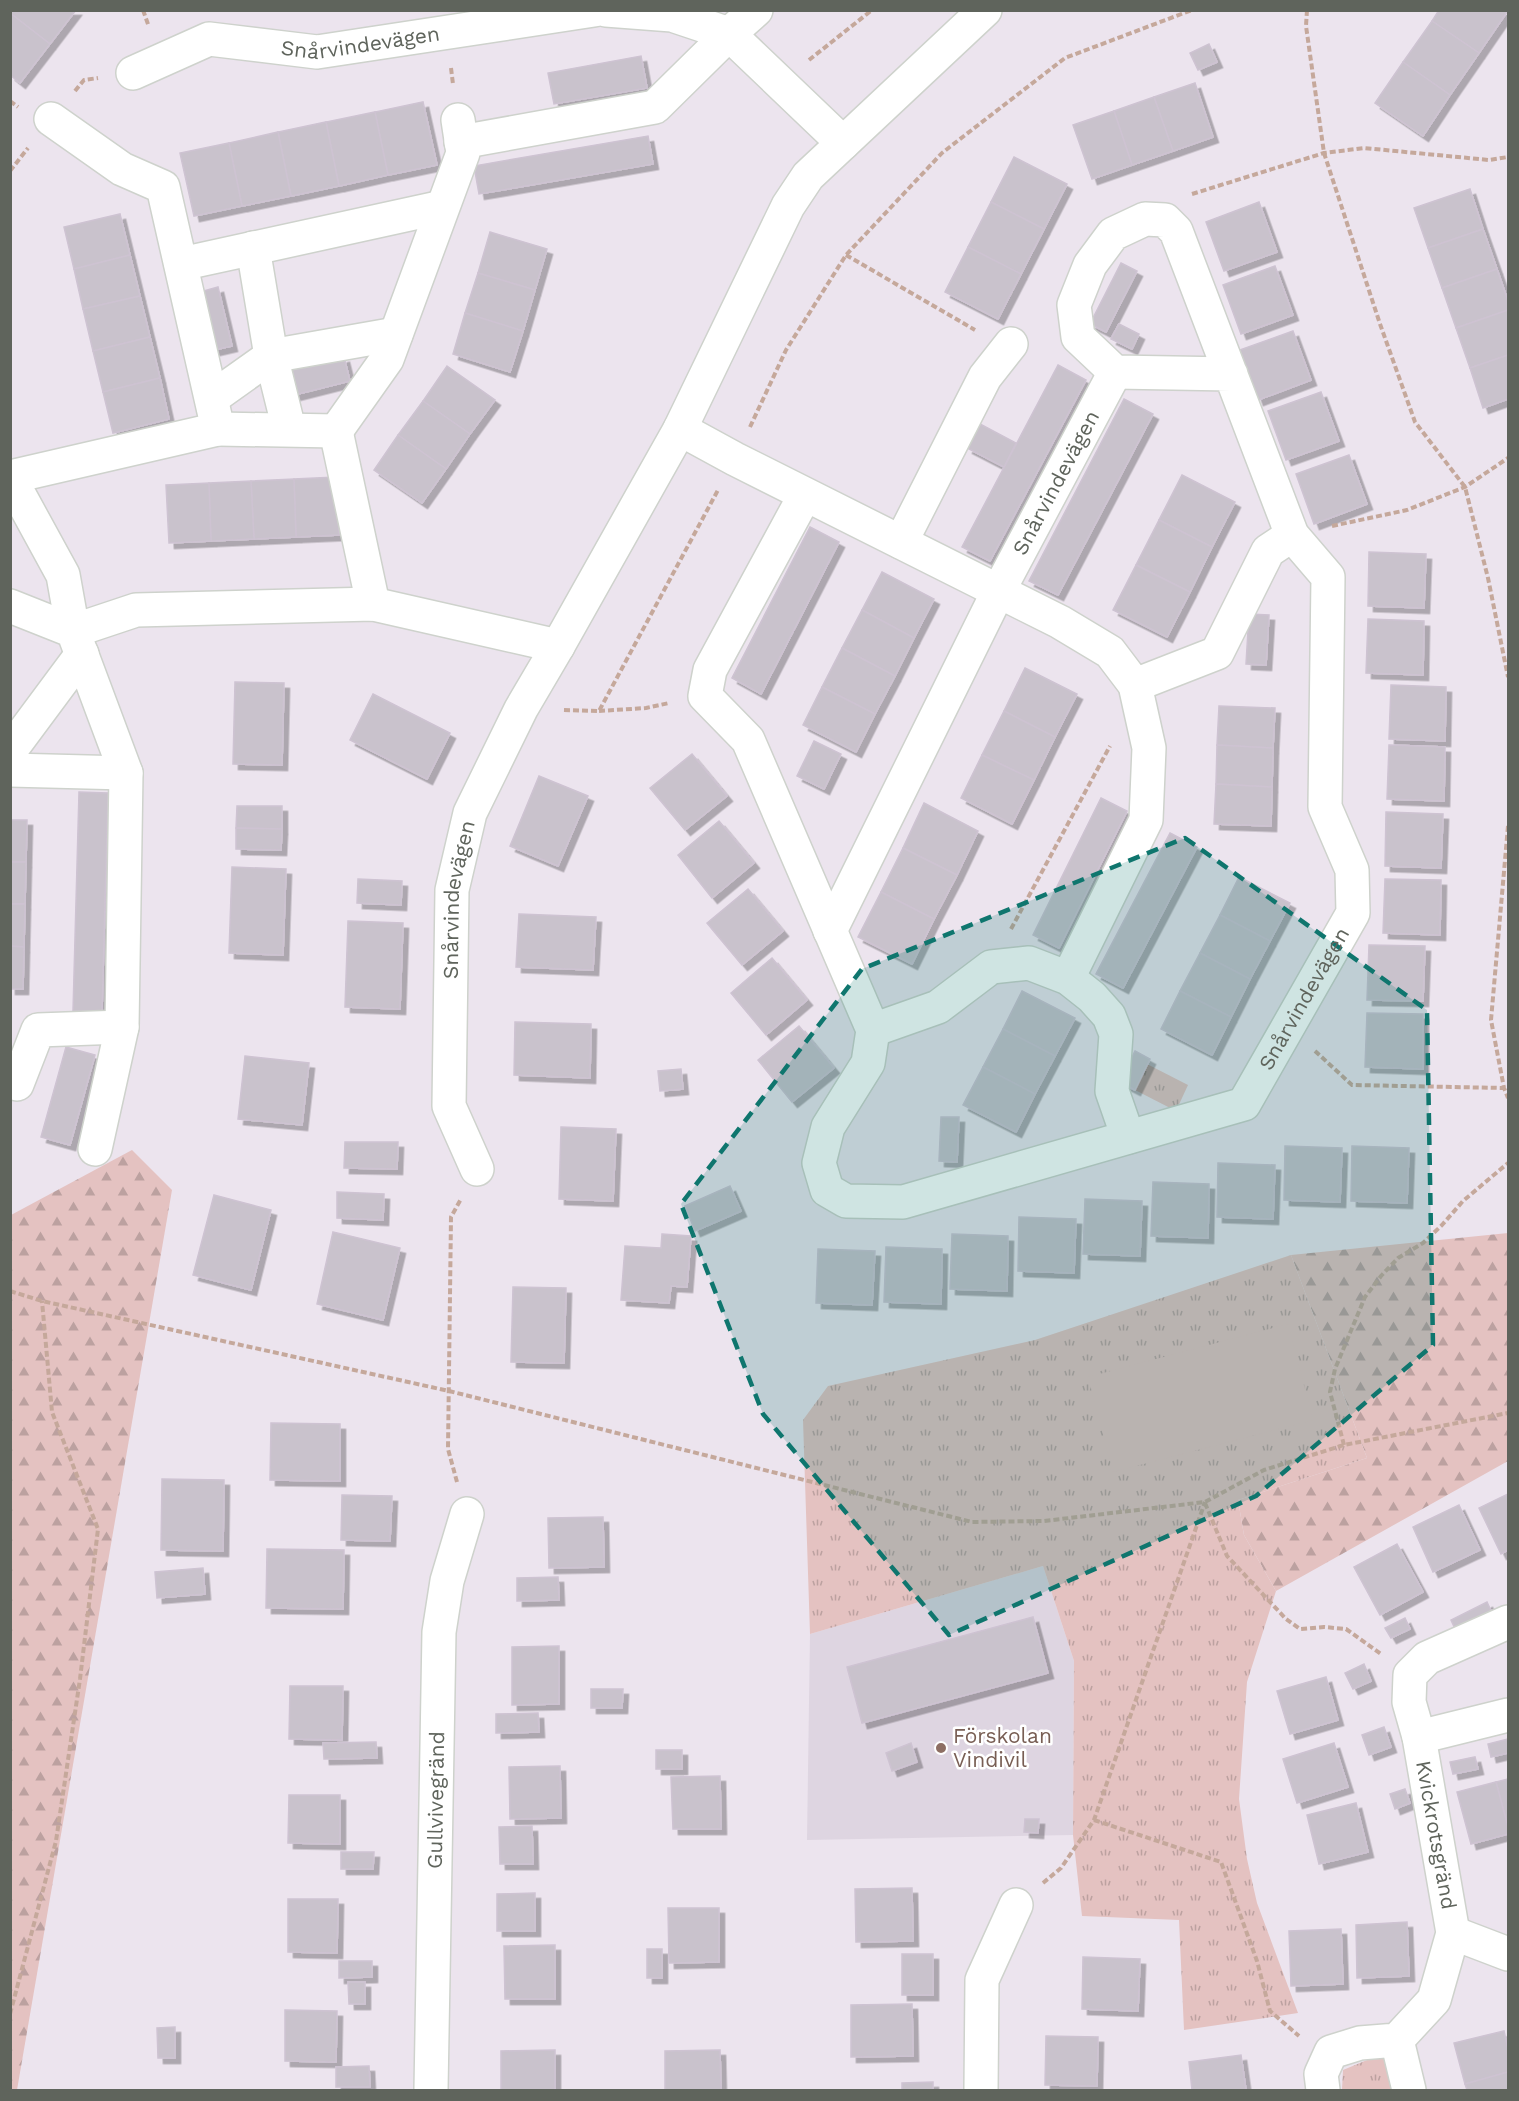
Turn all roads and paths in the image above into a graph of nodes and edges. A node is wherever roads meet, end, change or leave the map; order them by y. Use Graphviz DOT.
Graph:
graph roads {
  1 [pos="594,10"];
  2 [pos="606,10"];
  3 [pos="756,10"];
  4 [pos="872,10"];
  5 [pos="985,10"];
  6 [pos="1192,10"];
  7 [pos="1307,10"];
  8 [pos="446,33"];
  9 [pos="729,34"];
  10 [pos="133,73"];
  11 [pos="779,83"];
  12 [pos="51,119"];
  13 [pos="460,131"];
  14 [pos="843,143"];
  15 [pos="1324,153"];
  16 [pos="1509,156"];
  17 [pos="442,207"];
  18 [pos="1165,220"];
  19 [pos="253,248"];
  20 [pos="846,255"];
  21 [pos="181,264"];
  22 [pos="396,334"];
  23 [pos="1011,344"];
  24 [pos="271,356"];
  25 [pos="1115,372"];
  26 [pos="1231,374"];
  27 [pos="215,413"];
  28 [pos="289,429"];
  29 [pos="680,429"];
  30 [pos="336,431"];
  31 [pos="1509,458"];
  32 [pos="735,459"];
  33 [pos="10,478"];
  34 [pos="1465,487"];
  35 [pos="806,495"];
  36 [pos="1292,535"];
  37 [pos="901,542"];
  38 [pos="998,592"];
  39 [pos="373,604"];
  40 [pos="10,606"];
  41 [pos="77,642"];
  42 [pos="558,646"];
  43 [pos="1509,677"];
  44 [pos="1136,691"];
  45 [pos="705,696"];
  46 [pos="521,709"];
  47 [pos="599,711"];
  48 [pos="10,751"];
  49 [pos="10,770"];
  50 [pos="126,773"];
  51 [pos="1509,826"];
  52 [pos="830,931"];
  53 [pos="991,967"];
  54 [pos="1068,978"];
  55 [pos="1288,1027"];
  56 [pos="122,1028"];
  57 [pos="873,1030"];
  58 [pos="10,1082"];
  59 [pos="1504,1088"];
  60 [pos="1509,1098"];
  61 [pos="1128,1137"];
  62 [pos="94,1149"];
  63 [pos="1509,1163"];
  64 [pos="477,1169"];
  65 [pos="10,1291"];
  66 [pos="42,1301"];
  67 [pos="449,1391"];
  68 [pos="1509,1413"];
  69 [pos="1344,1445"];
  70 [pos="1205,1502"];
  71 [pos="467,1514"];
  72 [pos="1509,1622"];
  73 [pos="1410,1675"];
  74 [pos="1509,1715"];
  75 [pos="1419,1737"];
  76 [pos="1094,1820"];
  77 [pos="1016,1905"];
  78 [pos="1453,1933"];
  79 [pos="1509,1954"];
  80 [pos="10,2014"];
  81 [pos="1397,2040"];
  82 [pos="1331,2052"];
  83 [pos="431,2091"];
  84 [pos="981,2091"];
  85 [pos="1323,2091"];
  86 [pos="1409,2091"];
  1 -- 8 [label="street, Snårvindevägen"];
  2 -- 9 [label="street"];
  3 -- 9 [label="street"];
  4 -- 11 [label="path"];
  5 -- 14 [label="street, Snårvindevägen"];
  6 -- 20 [label="path"];
  7 -- 15 [label="path"];
  8 -- 10 [label="street, Snårvindevägen"];
  8 -- 13 [label="path"];
  9 -- 11 [label="street"];
  9 -- 13 [label="street"];
  11 -- 14 [label="street"];
  12 -- 21 [label="street"];
  13 -- 17 [label="street"];
  14 -- 29 [label="street, Snårvindevägen"];
  15 -- 16 [label="path"];
  15 -- 18 [label="path"];
  15 -- 34 [label="path"];
  17 -- 19 [label="street"];
  17 -- 22 [label="street"];
  18 -- 25 [label="street"];
  18 -- 26 [label="street, Snårvindevägen"];
  19 -- 21 [label="street"];
  19 -- 24 [label="street"];
  20 -- 23 [label="path"];
  20 -- 32 [label="path"];
  21 -- 27 [label="street"];
  22 -- 24 [label="street"];
  22 -- 30 [label="street"];
  23 -- 37 [label="street"];
  24 -- 27 [label="street"];
  24 -- 28 [label="street"];
  25 -- 26 [label="street"];
  25 -- 38 [label="street, Snårvindevägen"];
  26 -- 36 [label="street, Snårvindevägen"];
  27 -- 28 [label="street"];
  27 -- 33 [label="street"];
  28 -- 30 [label="street"];
  29 -- 32 [label="street"];
  29 -- 42 [label="street, Snårvindevägen"];
  30 -- 39 [label="street"];
  31 -- 34 [label="path"];
  32 -- 35 [label="street"];
  32 -- 47 [label="path"];
  33 -- 41 [label="street"];
  34 -- 36 [label="path"];
  34 -- 43 [label="path"];
  35 -- 37 [label="street"];
  35 -- 45 [label="street"];
  36 -- 44 [label="street"];
  36 -- 55 [label="street, Snårvindevägen"];
  37 -- 38 [label="street"];
  38 -- 44 [label="street"];
  38 -- 52 [label="street, Snårvindevägen"];
  39 -- 41 [label="street"];
  39 -- 42 [label="street"];
  40 -- 41 [label="street"];
  41 -- 48 [label="street"];
  41 -- 50 [label="street"];
  42 -- 46 [label="street, Snårvindevägen"];
  44 -- 53 [label="path"];
  44 -- 54 [label="street"];
  45 -- 47 [label="path"];
  45 -- 52 [label="street"];
  46 -- 47 [label="path"];
  46 -- 64 [label="street, Snårvindevägen"];
  49 -- 50 [label="street"];
  50 -- 56 [label="street"];
  51 -- 59 [label="path"];
  52 -- 57 [label="street"];
  53 -- 54 [label="street"];
  53 -- 57 [label="street"];
  54 -- 61 [label="street"];
  55 -- 59 [label="path"];
  55 -- 61 [label="street, Snårvindevägen"];
  56 -- 58 [label="street"];
  56 -- 62 [label="street"];
  57 -- 61 [label="street, Snårvindevägen"];
  59 -- 60 [label="path"];
  63 -- 69 [label="path"];
  64 -- 67 [label="path"];
  65 -- 66 [label="path"];
  66 -- 67 [label="path"];
  66 -- 80 [label="path"];
  67 -- 70 [label="path"];
  67 -- 71 [label="path"];
  68 -- 69 [label="path"];
  69 -- 70 [label="path"];
  70 -- 73 [label="path"];
  70 -- 76 [label="path"];
  71 -- 83 [label="street, Gullvivegränd"];
  72 -- 73 [label="street"];
  73 -- 75 [label="street, Kvickrotsgränd"];
  74 -- 75 [label="street, Kvickrotsgränd"];
  75 -- 78 [label="street, Kvickrotsgränd"];
  76 -- 77 [label="path"];
  76 -- 82 [label="path"];
  77 -- 84 [label="street"];
  78 -- 79 [label="street, Kvickrotsgränd"];
  78 -- 81 [label="street, Kvickrotsgränd"];
  81 -- 82 [label="street"];
  81 -- 86 [label="street"];
  82 -- 85 [label="street"];
}
